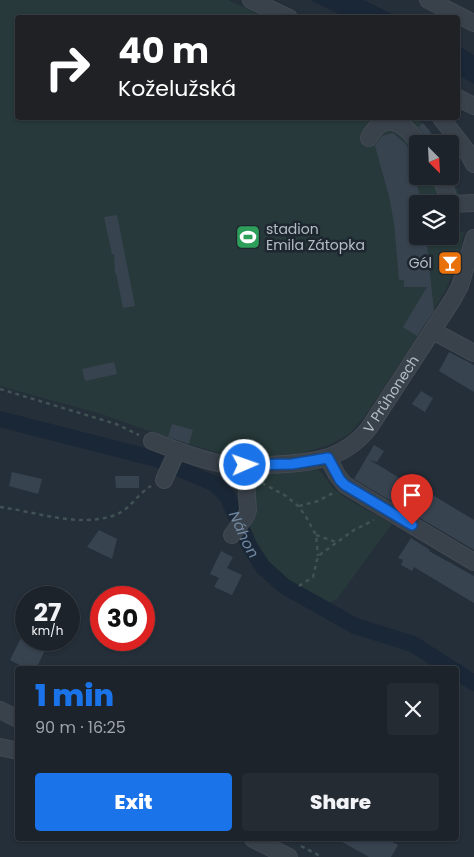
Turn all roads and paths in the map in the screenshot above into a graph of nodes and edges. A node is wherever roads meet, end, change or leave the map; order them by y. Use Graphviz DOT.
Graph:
graph roads {
  1 [pos="251,0"];
  2 [pos="435,1"];
  3 [pos="283,15"];
  4 [pos="460,15"];
  5 [pos="460,15"];
  6 [pos="474,23"];
  7 [pos="460,99"];
  8 [pos="474,106"];
  9 [pos="443,120"];
  10 [pos="412,135"];
  11 [pos="369,138"];
  12 [pos="474,164"];
  13 [pos="474,202"];
  14 [pos="459,203"];
  15 [pos="474,238"];
  16 [pos="434,331"];
  17 [pos="474,353"];
  18 [pos="0,389"];
  19 [pos="152,441"];
  20 [pos="175,455"];
  21 [pos="328,458"];
  22 [pos="245,470"];
  23 [pos="164,480"];
  24 [pos="338,489"];
  25 [pos="298,506"];
  26 [pos="0,507"];
  27 [pos="382,516"];
  28 [pos="316,534"];
  29 [pos="232,535"];
  30 [pos="336,542"];
  31 [pos="318,556"];
  32 [pos="474,562"];
  33 [pos="299,586"];
  34 [pos="0,710"];
  35 [pos="15,718"];
  36 [pos="0,747"];
  37 [pos="15,750"];
  38 [pos="259,841"];
  39 [pos="295,852"];
  40 [pos="322,857"];
  1 -- 3 [label="street"];
  2 -- 4 [label="street"];
  5 -- 6 [label="street"];
  7 -- 8 [label="street"];
  9 -- 12 [label="street"];
  10 -- 11 [label="street"];
  13 -- 14 [label="street"];
  15 -- 16 [label="street, V Průhonech"];
  16 -- 17 [label="street"];
  16 -- 21 [label="street, V Průhonech"];
  18 -- 19 [label="path"];
  19 -- 20 [label="street, V Průhonech"];
  20 -- 22 [label="street, V Průhonech"];
  20 -- 23 [label="street"];
  21 -- 22 [label="street, V Průhonech"];
  21 -- 32 [label="street"];
  22 -- 25 [label="path"];
  22 -- 29 [label="street"];
  23 -- 26 [label="path"];
  24 -- 25 [label="path"];
  25 -- 28 [label="path"];
  27 -- 30 [label="path"];
  28 -- 30 [label="path"];
  28 -- 31 [label="path"];
  30 -- 31 [label="path"];
  31 -- 33 [label="path"];
  34 -- 35 [label="street"];
  36 -- 37 [label="street"];
  38 -- 39 [label="street"];
  39 -- 40 [label="path"];
}
